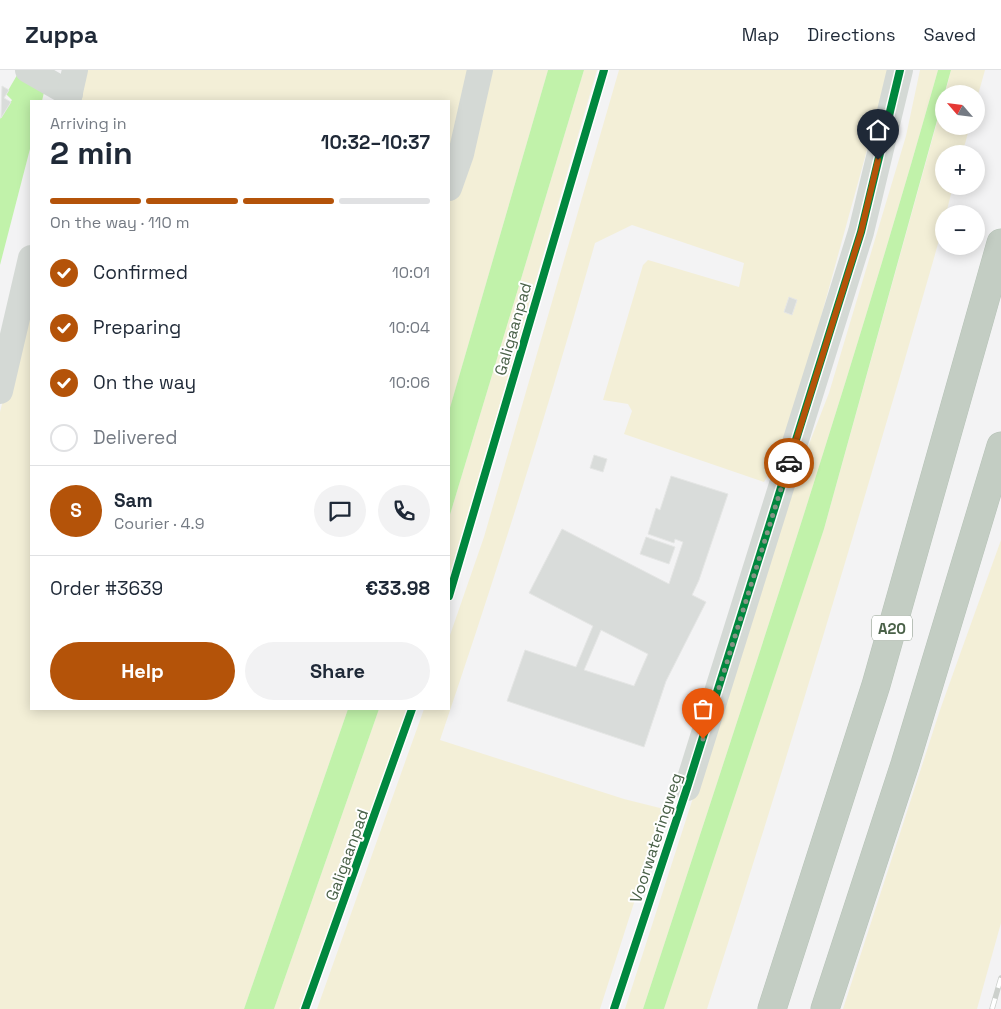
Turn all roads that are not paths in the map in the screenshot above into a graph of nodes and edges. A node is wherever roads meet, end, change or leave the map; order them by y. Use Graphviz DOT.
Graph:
graph roads {
  1 [pos="28,70"];
  2 [pos="480,70"];
  3 [pos="900,70"];
  4 [pos="66,87"];
  5 [pos="450,185"];
  6 [pos="1001,243"];
  7 [pos="30,261"];
  8 [pos="7,325"];
  9 [pos="0,391"];
  10 [pos="1001,446"];
  11 [pos="687,788"];
  12 [pos="772,1009"];
  13 [pos="825,1009"];
  1 -- 4 [label="street"];
  2 -- 5 [label="street"];
  3 -- 11 [label="street, Voorwateringweg"];
  6 -- 12 [label="highway, A20"];
  7 -- 8 [label="street"];
  8 -- 9 [label="street"];
  10 -- 13 [label="highway"];
}
